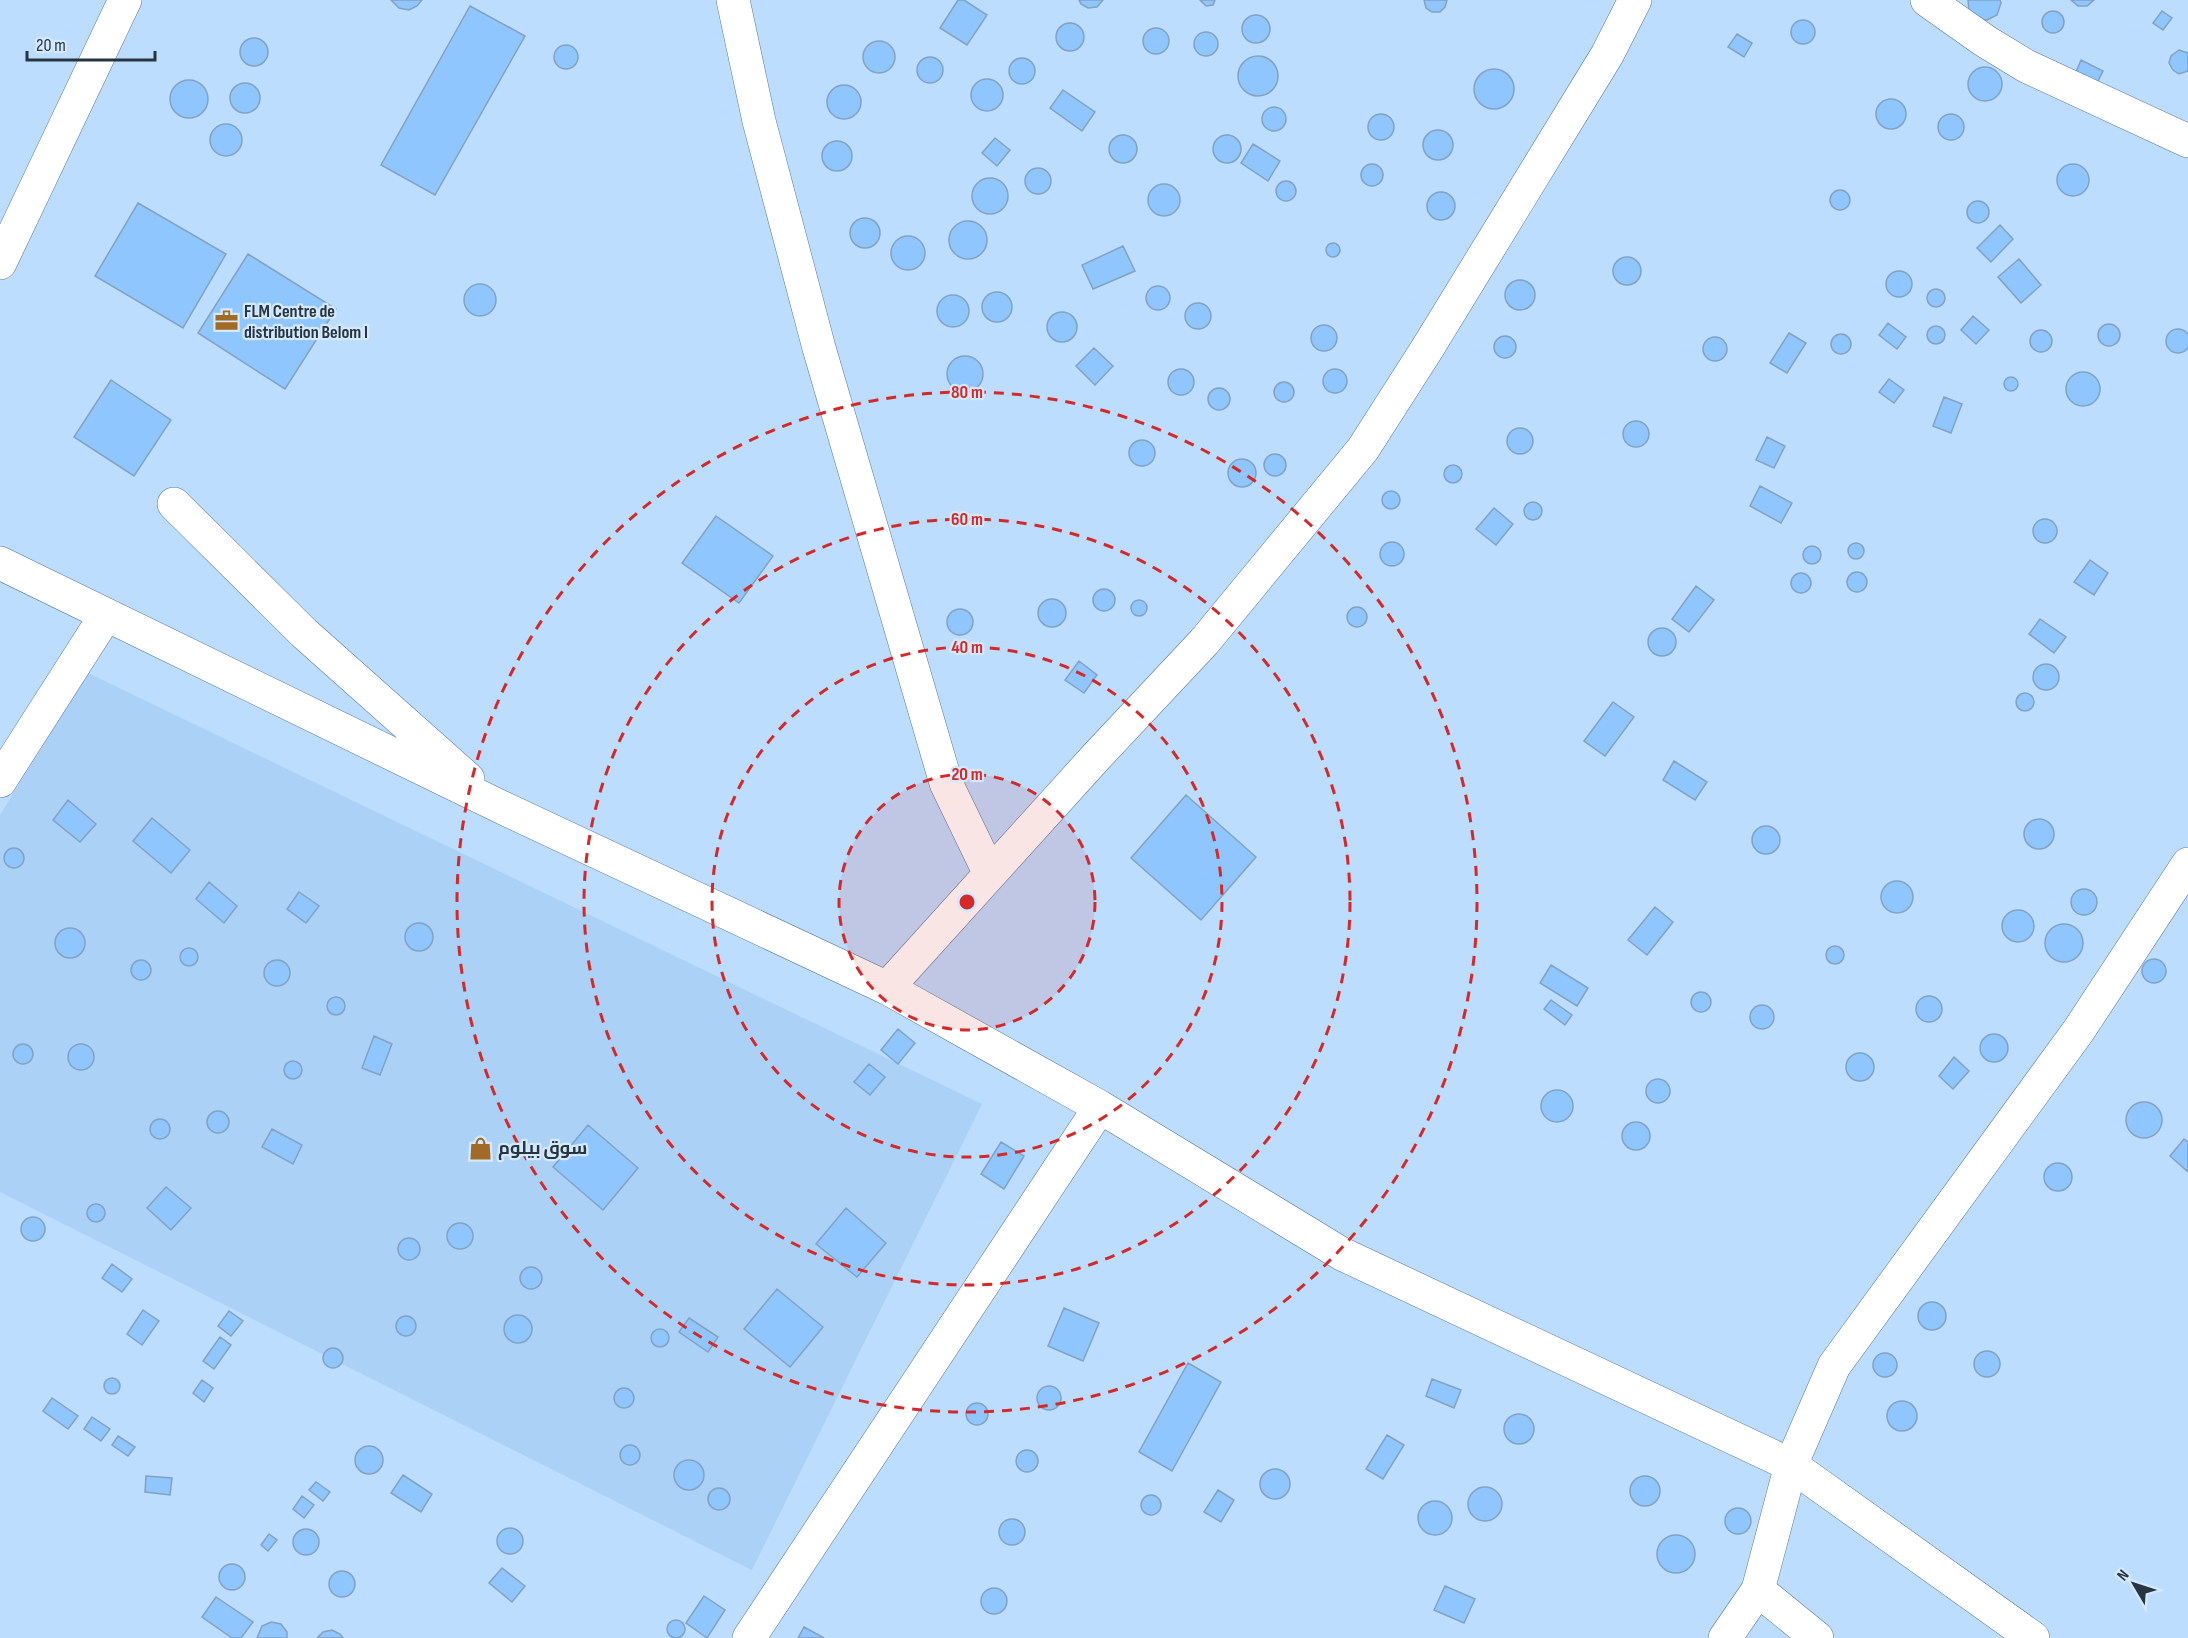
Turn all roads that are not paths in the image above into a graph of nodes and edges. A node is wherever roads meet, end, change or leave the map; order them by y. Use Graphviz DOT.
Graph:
graph roads {
  1 [pos="125,0"];
  2 [pos="733,0"];
  3 [pos="1635,0"];
  4 [pos="1927,0"];
  5 [pos="2188,141"];
  6 [pos="0,263"];
  7 [pos="174,504"];
  8 [pos="0,563"];
  9 [pos="106,615"];
  10 [pos="0,781"];
  11 [pos="498,806"];
  12 [pos="2188,864"];
  13 [pos="990,874"];
  14 [pos="887,988"];
  15 [pos="1100,1107"];
  16 [pos="1791,1466"];
  17 [pos="1758,1590"];
  18 [pos="749,1638"];
  19 [pos="1725,1638"];
  20 [pos="1817,1638"];
  21 [pos="2033,1638"];
  1 -- 6 [label="street"];
  2 -- 13 [label="street"];
  3 -- 13 [label="street"];
  4 -- 5 [label="street"];
  7 -- 11 [label="street"];
  8 -- 9 [label="street"];
  9 -- 10 [label="street"];
  9 -- 11 [label="street"];
  11 -- 14 [label="street"];
  12 -- 16 [label="street"];
  13 -- 14 [label="street"];
  14 -- 15 [label="street"];
  15 -- 16 [label="street"];
  15 -- 18 [label="street"];
  16 -- 17 [label="street"];
  16 -- 21 [label="street"];
  17 -- 19 [label="street"];
  17 -- 20 [label="street"];
}
